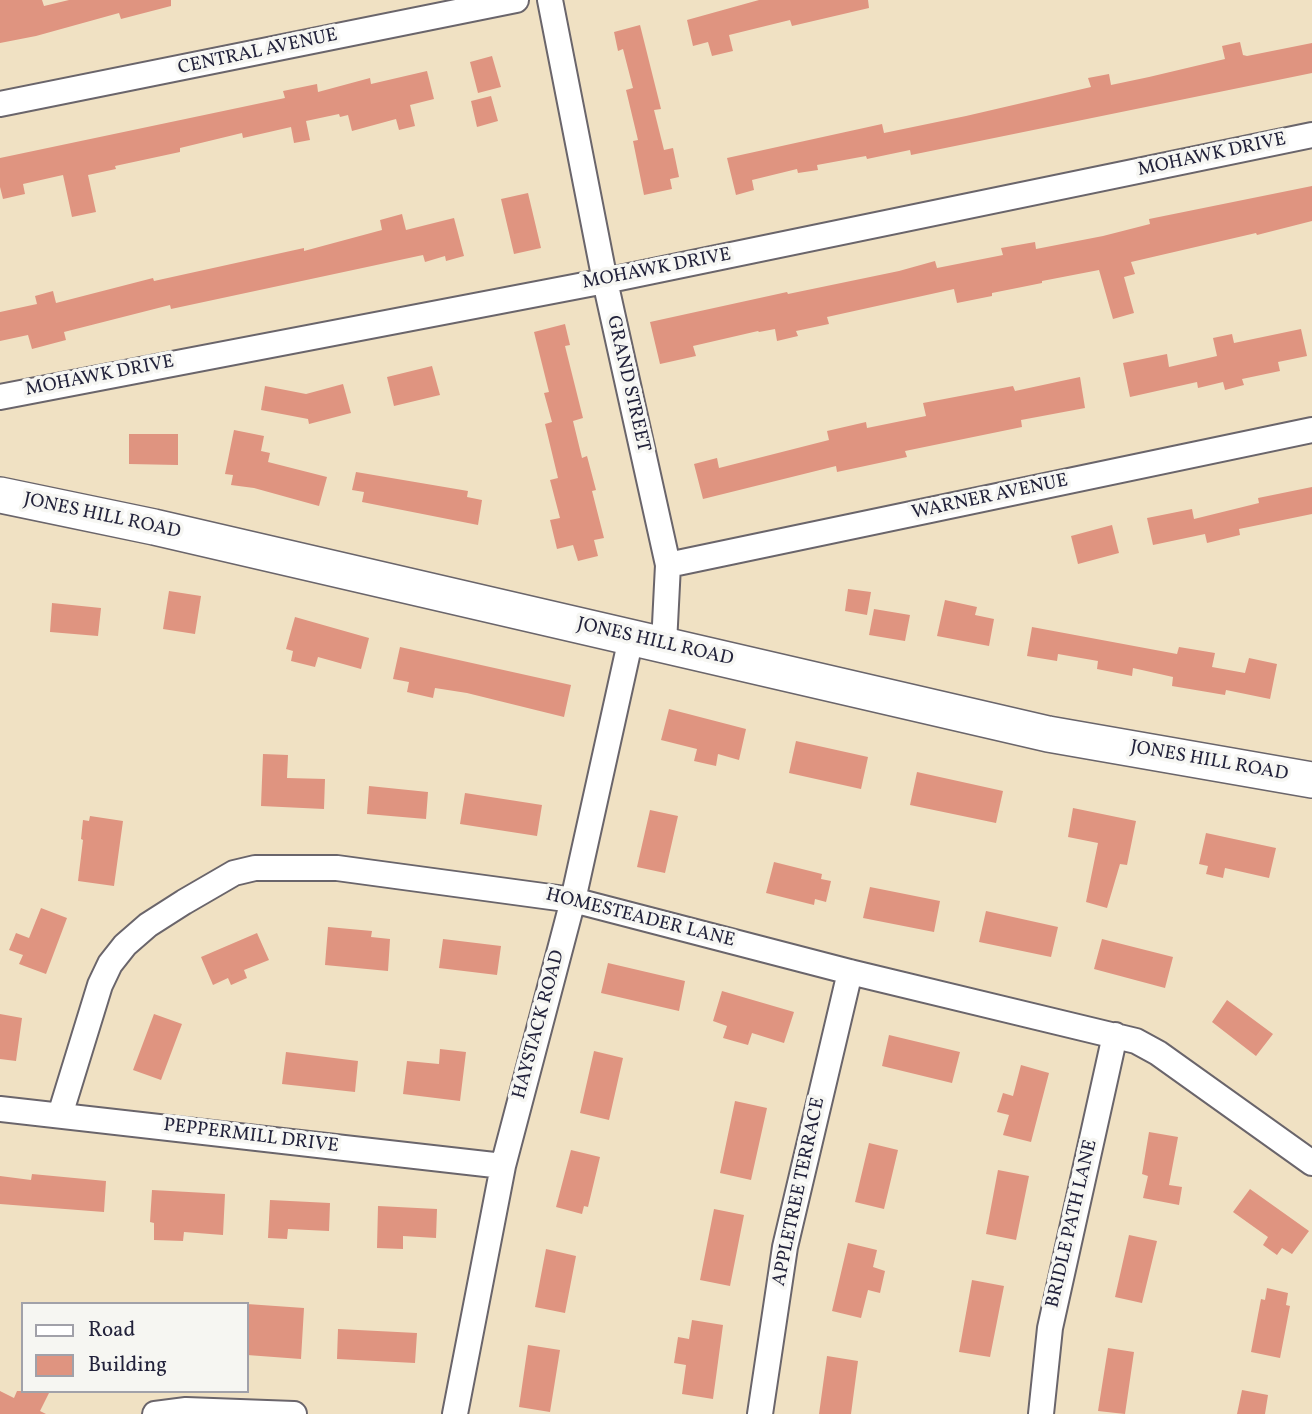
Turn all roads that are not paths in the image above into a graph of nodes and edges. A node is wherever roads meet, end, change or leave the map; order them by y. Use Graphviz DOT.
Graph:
graph roads {
  1 [pos="516,0"];
  2 [pos="550,0"];
  3 [pos="0,104"];
  4 [pos="1312,135"];
  5 [pos="605,281"];
  6 [pos="0,397"];
  7 [pos="1312,430"];
  8 [pos="0,495"];
  9 [pos="668,565"];
  10 [pos="648,641"];
  11 [pos="1312,780"];
  12 [pos="573,900"];
  13 [pos="850,972"];
  14 [pos="1115,1035"];
  15 [pos="0,1109"];
  16 [pos="60,1115"];
  17 [pos="1312,1163"];
  18 [pos="503,1167"];
  19 [pos="155,1414"];
  20 [pos="294,1414"];
  21 [pos="455,1414"];
  22 [pos="760,1414"];
  23 [pos="1041,1414"];
  1 -- 3 [label="street, CENTRAL AVENUE"];
  2 -- 5 [label="street, GRAND STREET"];
  4 -- 5 [label="street, MOHAWK DRIVE"];
  5 -- 6 [label="street, MOHAWK DRIVE"];
  5 -- 9 [label="street, GRAND STREET"];
  7 -- 9 [label="street, WARNER AVENUE"];
  8 -- 10 [label="main road, JONES HILL ROAD"];
  9 -- 10 [label="street, GRAND STREET"];
  10 -- 11 [label="main road, JONES HILL ROAD"];
  10 -- 12 [label="street, HAYSTACK ROAD"];
  12 -- 13 [label="street, HOMESTEADER LANE"];
  12 -- 16 [label="street, HOMESTEADER LANE"];
  12 -- 18 [label="street, HAYSTACK ROAD"];
  13 -- 14 [label="street, HOMESTEADER LANE"];
  13 -- 22 [label="street, APPLETREE TERRACE"];
  14 -- 17 [label="street, HOMESTEADER LANE"];
  14 -- 23 [label="street, BRIDLE PATH LANE"];
  15 -- 16 [label="street, PEPPERMILL DRIVE"];
  16 -- 18 [label="street, PEPPERMILL DRIVE"];
  18 -- 21 [label="street, HAYSTACK ROAD"];
  19 -- 20 [label="street"];
}
